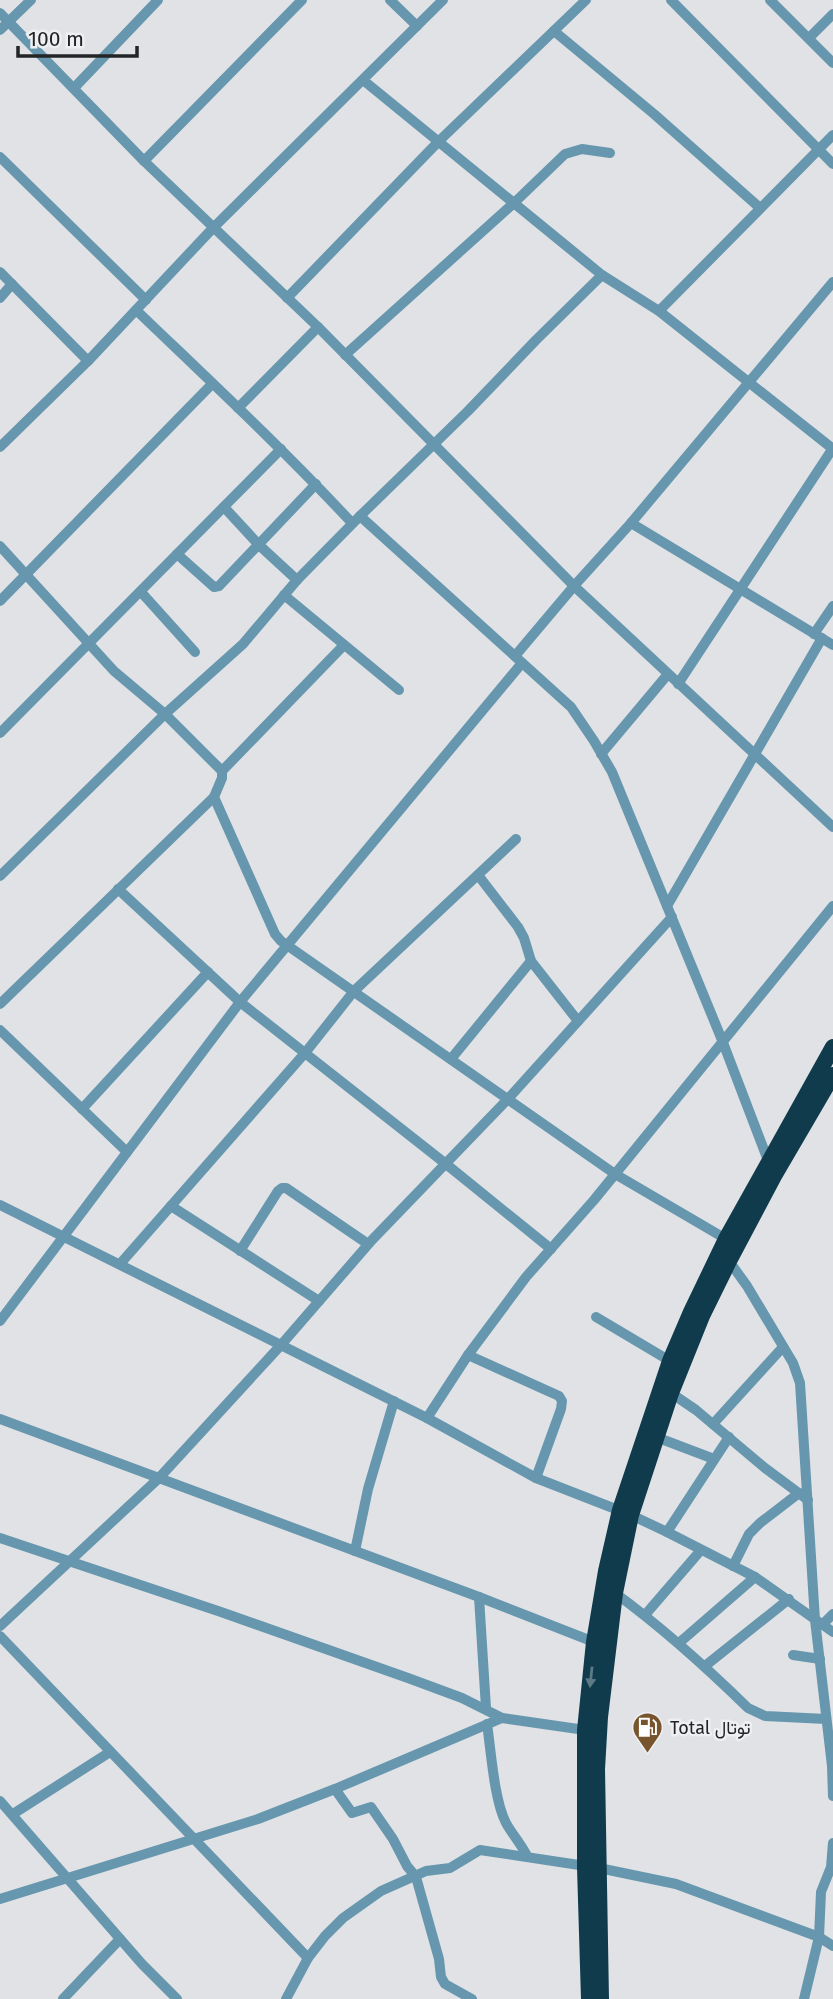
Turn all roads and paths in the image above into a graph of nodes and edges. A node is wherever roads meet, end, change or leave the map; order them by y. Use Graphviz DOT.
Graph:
graph roads {
  1 [pos="31,0"];
  2 [pos="158,0"];
  3 [pos="302,0"];
  4 [pos="390,0"];
  5 [pos="443,0"];
  6 [pos="586,0"];
  7 [pos="671,0"];
  8 [pos="771,0"];
  9 [pos="0,13"];
  10 [pos="833,14"];
  11 [pos="9,22"];
  12 [pos="417,26"];
  13 [pos="0,30"];
  14 [pos="554,31"];
  15 [pos="809,38"];
  16 [pos="833,63"];
  17 [pos="363,80"];
  18 [pos="74,88"];
  19 [pos="833,135"];
  20 [pos="439,141"];
  21 [pos="818,149"];
  22 [pos="610,153"];
  23 [pos="0,157"];
  24 [pos="144,161"];
  25 [pos="833,164"];
  26 [pos="515,202"];
  27 [pos="760,208"];
  28 [pos="213,228"];
  29 [pos="0,272"];
  30 [pos="602,275"];
  31 [pos="833,282"];
  32 [pos="12,284"];
  33 [pos="0,298"];
  34 [pos="287,298"];
  35 [pos="146,300"];
  36 [pos="136,310"];
  37 [pos="659,311"];
  38 [pos="318,327"];
  39 [pos="345,355"];
  40 [pos="88,361"];
  41 [pos="212,383"];
  42 [pos="747,383"];
  43 [pos="238,408"];
  44 [pos="434,443"];
  45 [pos="0,447"];
  46 [pos="281,449"];
  47 [pos="833,449"];
  48 [pos="316,484"];
  49 [pos="224,508"];
  50 [pos="356,519"];
  51 [pos="631,523"];
  52 [pos="259,545"];
  53 [pos="0,546"];
  54 [pos="177,554"];
  55 [pos="27,575"];
  56 [pos="297,580"];
  57 [pos="574,586"];
  58 [pos="740,590"];
  59 [pos="141,592"];
  60 [pos="284,595"];
  61 [pos="0,601"];
  62 [pos="833,606"];
  63 [pos="818,636"];
  64 [pos="89,644"];
  65 [pos="344,645"];
  66 [pos="833,645"];
  67 [pos="195,652"];
  68 [pos="519,659"];
  69 [pos="668,674"];
  70 [pos="678,684"];
  71 [pos="399,690"];
  72 [pos="165,715"];
  73 [pos="0,733"];
  74 [pos="601,754"];
  75 [pos="754,755"];
  76 [pos="222,771"];
  77 [pos="214,797"];
  78 [pos="833,827"];
  79 [pos="516,839"];
  80 [pos="478,875"];
  81 [pos="0,876"];
  82 [pos="118,890"];
  83 [pos="833,906"];
  84 [pos="669,911"];
  85 [pos="287,945"];
  86 [pos="531,961"];
  87 [pos="208,972"];
  88 [pos="354,991"];
  89 [pos="240,1002"];
  90 [pos="0,1004"];
  91 [pos="578,1021"];
  92 [pos="0,1030"];
  93 [pos="722,1040"];
  94 [pos="833,1047"];
  95 [pos="305,1053"];
  96 [pos="451,1059"];
  97 [pos="833,1075"];
  98 [pos="507,1100"];
  99 [pos="82,1110"];
  100 [pos="127,1152"];
  101 [pos="769,1163"];
  102 [pos="446,1164"];
  103 [pos="615,1174"];
  104 [pos="0,1205"];
  105 [pos="171,1206"];
  106 [pos="64,1235"];
  107 [pos="726,1240"];
  108 [pos="368,1244"];
  109 [pos="551,1249"];
  110 [pos="240,1251"];
  111 [pos="729,1261"];
  112 [pos="120,1264"];
  113 [pos="319,1301"];
  114 [pos="596,1317"];
  115 [pos="0,1321"];
  116 [pos="281,1345"];
  117 [pos="783,1347"];
  118 [pos="468,1354"];
  119 [pos="670,1361"];
  120 [pos="671,1393"];
  121 [pos="394,1401"];
  122 [pos="427,1418"];
  123 [pos="0,1419"];
  124 [pos="713,1424"];
  125 [pos="656,1437"];
  126 [pos="729,1437"];
  127 [pos="714,1459"];
  128 [pos="159,1478"];
  129 [pos="536,1478"];
  130 [pos="804,1496"];
  131 [pos="625,1513"];
  132 [pos="667,1532"];
  133 [pos="0,1538"];
  134 [pos="701,1550"];
  135 [pos="355,1551"];
  136 [pos="69,1561"];
  137 [pos="733,1566"];
  138 [pos="755,1577"];
  139 [pos="615,1593"];
  140 [pos="479,1597"];
  141 [pos="789,1599"];
  142 [pos="833,1614"];
  143 [pos="645,1615"];
  144 [pos="818,1622"];
  145 [pos="0,1626"];
  146 [pos="833,1632"];
  147 [pos="0,1636"];
  148 [pos="594,1642"];
  149 [pos="678,1643"];
  150 [pos="793,1655"];
  151 [pos="820,1659"];
  152 [pos="705,1666"];
  153 [pos="486,1708"];
  154 [pos="502,1718"];
  155 [pos="826,1719"];
  156 [pos="487,1724"];
  157 [pos="585,1730"];
  158 [pos="110,1752"];
  159 [pos="833,1785"];
  160 [pos="335,1789"];
  161 [pos="833,1796"];
  162 [pos="0,1801"];
  163 [pos="13,1814"];
  164 [pos="196,1840"];
  165 [pos="833,1843"];
  166 [pos="527,1856"];
  167 [pos="592,1867"];
  168 [pos="67,1877"];
  169 [pos="416,1877"];
  170 [pos="0,1899"];
  171 [pos="819,1937"];
  172 [pos="120,1939"];
  173 [pos="833,1946"];
  174 [pos="308,1958"];
  175 [pos="63,1999"];
  176 [pos="177,1999"];
  177 [pos="286,1999"];
  178 [pos="472,1999"];
  179 [pos="589,1999"];
  180 [pos="601,1999"];
  181 [pos="804,1999"];
  1 -- 11 [label="street"];
  2 -- 18 [label="street"];
  3 -- 24 [label="street"];
  4 -- 12 [label="street"];
  5 -- 12 [label="street"];
  6 -- 14 [label="street"];
  7 -- 21 [label="street"];
  8 -- 15 [label="street"];
  9 -- 11 [label="street"];
  10 -- 15 [label="street"];
  11 -- 13 [label="street"];
  11 -- 18 [label="street"];
  12 -- 17 [label="street"];
  14 -- 20 [label="street"];
  14 -- 27 [label="street"];
  15 -- 16 [label="street"];
  17 -- 20 [label="street"];
  17 -- 28 [label="street"];
  18 -- 24 [label="street"];
  19 -- 21 [label="street"];
  20 -- 26 [label="street"];
  20 -- 34 [label="street"];
  21 -- 25 [label="street"];
  21 -- 27 [label="street"];
  22 -- 26 [label="street"];
  23 -- 35 [label="street"];
  24 -- 28 [label="street"];
  26 -- 30 [label="street"];
  26 -- 39 [label="street"];
  27 -- 37 [label="street"];
  28 -- 34 [label="street"];
  28 -- 35 [label="street"];
  29 -- 32 [label="street"];
  30 -- 37 [label="street"];
  30 -- 44 [label="street"];
  31 -- 42 [label="street"];
  32 -- 33 [label="street"];
  32 -- 40 [label="street"];
  34 -- 38 [label="street"];
  35 -- 36 [label="street"];
  36 -- 40 [label="street"];
  36 -- 41 [label="street"];
  37 -- 42 [label="street"];
  38 -- 39 [label="street"];
  38 -- 43 [label="street"];
  39 -- 44 [label="street"];
  40 -- 45 [label="street"];
  41 -- 43 [label="street"];
  41 -- 55 [label="street"];
  42 -- 47 [label="street"];
  42 -- 51 [label="street"];
  43 -- 46 [label="street"];
  44 -- 50 [label="street"];
  44 -- 57 [label="street"];
  46 -- 48 [label="street"];
  46 -- 49 [label="street"];
  47 -- 58 [label="street"];
  48 -- 50 [label="street"];
  48 -- 52 [label="street"];
  49 -- 52 [label="street"];
  49 -- 54 [label="street"];
  50 -- 56 [label="street"];
  50 -- 68 [label="street"];
  51 -- 57 [label="street"];
  51 -- 58 [label="street"];
  52 -- 54 [label="street"];
  52 -- 56 [label="street"];
  53 -- 55 [label="street"];
  54 -- 59 [label="street"];
  55 -- 61 [label="street"];
  55 -- 64 [label="street"];
  56 -- 60 [label="street"];
  57 -- 68 [label="street"];
  57 -- 69 [label="street"];
  58 -- 63 [label="street"];
  58 -- 70 [label="street"];
  59 -- 64 [label="street"];
  59 -- 67 [label="street"];
  60 -- 65 [label="street"];
  60 -- 72 [label="street"];
  62 -- 63 [label="street"];
  63 -- 66 [label="street"];
  63 -- 75 [label="street"];
  64 -- 72 [label="street"];
  64 -- 73 [label="street"];
  65 -- 71 [label="street"];
  65 -- 76 [label="street"];
  68 -- 74 [label="street"];
  68 -- 85 [label="street"];
  69 -- 70 [label="street"];
  69 -- 74 [label="street"];
  70 -- 75 [label="street"];
  72 -- 76 [label="street"];
  72 -- 81 [label="street"];
  74 -- 84 [label="street"];
  75 -- 78 [label="street"];
  75 -- 84 [label="street"];
  76 -- 77 [label="street"];
  77 -- 82 [label="street"];
  77 -- 85 [label="street"];
  79 -- 80 [label="street"];
  80 -- 86 [label="street"];
  80 -- 88 [label="street"];
  82 -- 87 [label="street"];
  82 -- 90 [label="street"];
  83 -- 93 [label="street"];
  84 -- 91 [label="street"];
  84 -- 93 [label="street"];
  85 -- 88 [label="street"];
  85 -- 89 [label="street"];
  86 -- 91 [label="street"];
  86 -- 96 [label="street"];
  87 -- 89 [label="street"];
  87 -- 99 [label="street"];
  88 -- 95 [label="street"];
  88 -- 96 [label="street"];
  89 -- 95 [label="street"];
  89 -- 100 [label="street"];
  91 -- 98 [label="street"];
  92 -- 99 [label="street"];
  93 -- 101 [label="street"];
  93 -- 103 [label="street"];
  94 -- 101 [label="highway"];
  95 -- 102 [label="street"];
  95 -- 105 [label="street"];
  96 -- 98 [label="street"];
  97 -- 111 [label="highway"];
  98 -- 102 [label="street"];
  98 -- 103 [label="street"];
  99 -- 100 [label="street"];
  100 -- 106 [label="street"];
  101 -- 107 [label="highway"];
  102 -- 108 [label="street"];
  102 -- 109 [label="street"];
  103 -- 107 [label="street"];
  103 -- 109 [label="street"];
  104 -- 106 [label="street"];
  105 -- 110 [label="street"];
  105 -- 112 [label="street"];
  106 -- 112 [label="street"];
  106 -- 115 [label="street"];
  107 -- 119 [label="highway"];
  108 -- 110 [label="street"];
  108 -- 113 [label="street"];
  109 -- 118 [label="street"];
  110 -- 113 [label="street"];
  111 -- 117 [label="street"];
  111 -- 120 [label="highway"];
  112 -- 116 [label="street"];
  113 -- 116 [label="street"];
  114 -- 119 [label="street"];
  116 -- 121 [label="street"];
  116 -- 128 [label="street"];
  117 -- 124 [label="street"];
  117 -- 130 [label="street"];
  118 -- 122 [label="street"];
  118 -- 129 [label="street"];
  119 -- 131 [label="highway"];
  120 -- 124 [label="street"];
  120 -- 125 [label="highway"];
  121 -- 122 [label="street"];
  121 -- 135 [label="street"];
  122 -- 129 [label="street"];
  123 -- 128 [label="street"];
  124 -- 126 [label="street"];
  125 -- 127 [label="street"];
  125 -- 131 [label="highway"];
  126 -- 127 [label="street"];
  126 -- 130 [label="street"];
  127 -- 132 [label="street"];
  128 -- 135 [label="street"];
  128 -- 136 [label="street"];
  129 -- 131 [label="street"];
  130 -- 137 [label="street"];
  130 -- 144 [label="street"];
  131 -- 132 [label="street"];
  131 -- 139 [label="highway"];
  131 -- 148 [label="highway"];
  132 -- 134 [label="street"];
  133 -- 136 [label="street"];
  134 -- 137 [label="street"];
  134 -- 143 [label="street"];
  135 -- 140 [label="street"];
  136 -- 145 [label="street"];
  136 -- 153 [label="street"];
  137 -- 138 [label="street"];
  138 -- 141 [label="street"];
  138 -- 149 [label="street"];
  139 -- 143 [label="street"];
  139 -- 167 [label="highway"];
  140 -- 148 [label="street"];
  140 -- 153 [label="street"];
  141 -- 144 [label="street"];
  141 -- 152 [label="street"];
  142 -- 144 [label="street"];
  143 -- 149 [label="street"];
  144 -- 146 [label="street"];
  144 -- 151 [label="street"];
  147 -- 158 [label="street"];
  148 -- 157 [label="highway, one-way"];
  149 -- 152 [label="street"];
  150 -- 151 [label="street"];
  151 -- 155 [label="street"];
  152 -- 155 [label="street"];
  153 -- 154 [label="street"];
  154 -- 156 [label="street"];
  154 -- 157 [label="street"];
  155 -- 159 [label="street"];
  156 -- 160 [label="street"];
  156 -- 166 [label="street"];
  157 -- 167 [label="highway"];
  158 -- 163 [label="street"];
  158 -- 164 [label="street"];
  159 -- 161 [label="street"];
  160 -- 164 [label="street"];
  160 -- 169 [label="street"];
  162 -- 163 [label="street"];
  163 -- 168 [label="street"];
  164 -- 168 [label="street"];
  164 -- 174 [label="street"];
  165 -- 171 [label="street"];
  166 -- 167 [label="street"];
  166 -- 169 [label="street"];
  167 -- 171 [label="street"];
  167 -- 179 [label="highway"];
  167 -- 180 [label="highway"];
  168 -- 170 [label="street"];
  168 -- 172 [label="street"];
  169 -- 174 [label="street"];
  169 -- 178 [label="street"];
  171 -- 173 [label="street"];
  171 -- 181 [label="street"];
  172 -- 175 [label="street"];
  172 -- 176 [label="street"];
  174 -- 177 [label="street"];
}
